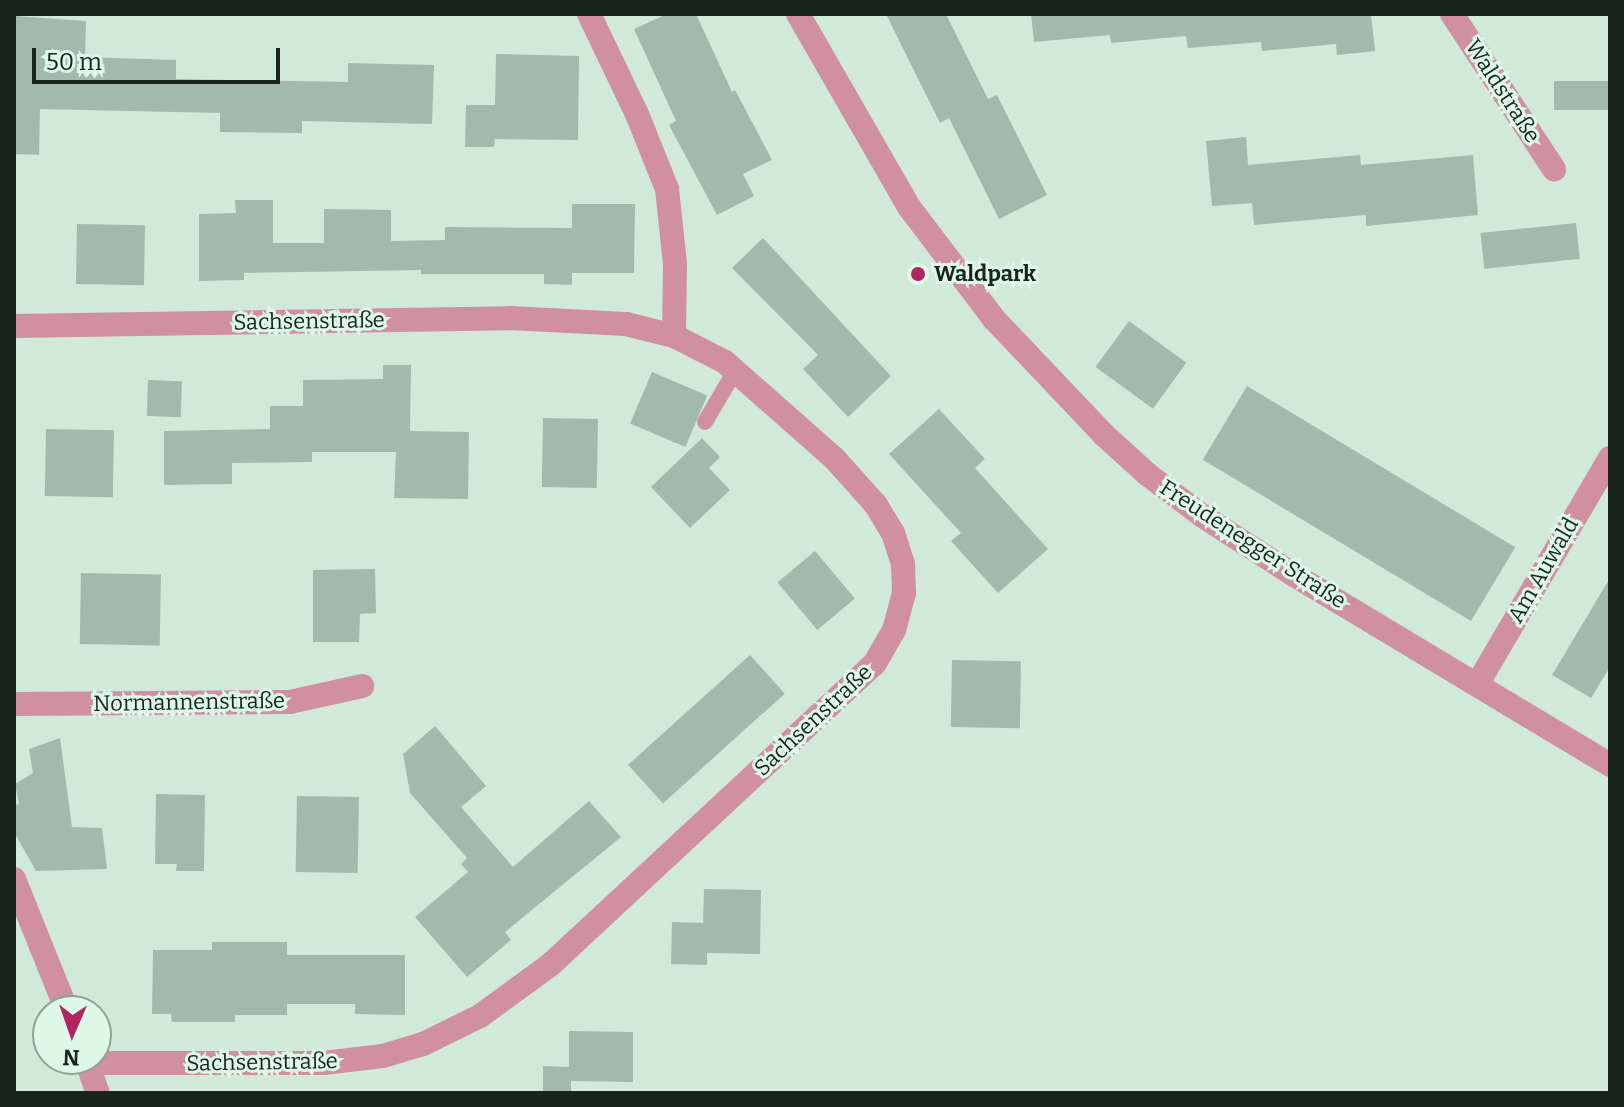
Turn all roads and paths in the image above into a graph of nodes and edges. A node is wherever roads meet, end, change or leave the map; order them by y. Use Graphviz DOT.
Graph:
graph roads {
  1 [pos="589,14"];
  2 [pos="798,14"];
  3 [pos="1452,14"];
  4 [pos="1554,169"];
  5 [pos="14,326"];
  6 [pos="674,336"];
  7 [pos="735,371"];
  8 [pos="705,422"];
  9 [pos="1610,458"];
  10 [pos="1478,683"];
  11 [pos="362,686"];
  12 [pos="14,704"];
  13 [pos="1610,765"];
  14 [pos="14,879"];
  15 [pos="61,995"];
  16 [pos="112,1061"];
  1 -- 6 [label="street"];
  2 -- 10 [label="street, Freudenegger Straße"];
  3 -- 4 [label="street, Waldstraße"];
  5 -- 6 [label="street, Sachsenstraße"];
  6 -- 7 [label="street, Sachsenstraße"];
  7 -- 8 [label="lane"];
  7 -- 16 [label="street, Sachsenstraße"];
  9 -- 10 [label="street, Am Auwald"];
  10 -- 13 [label="street, Freudenegger Straße"];
  11 -- 12 [label="street, Normannenstraße"];
  14 -- 15 [label="street"];
}
